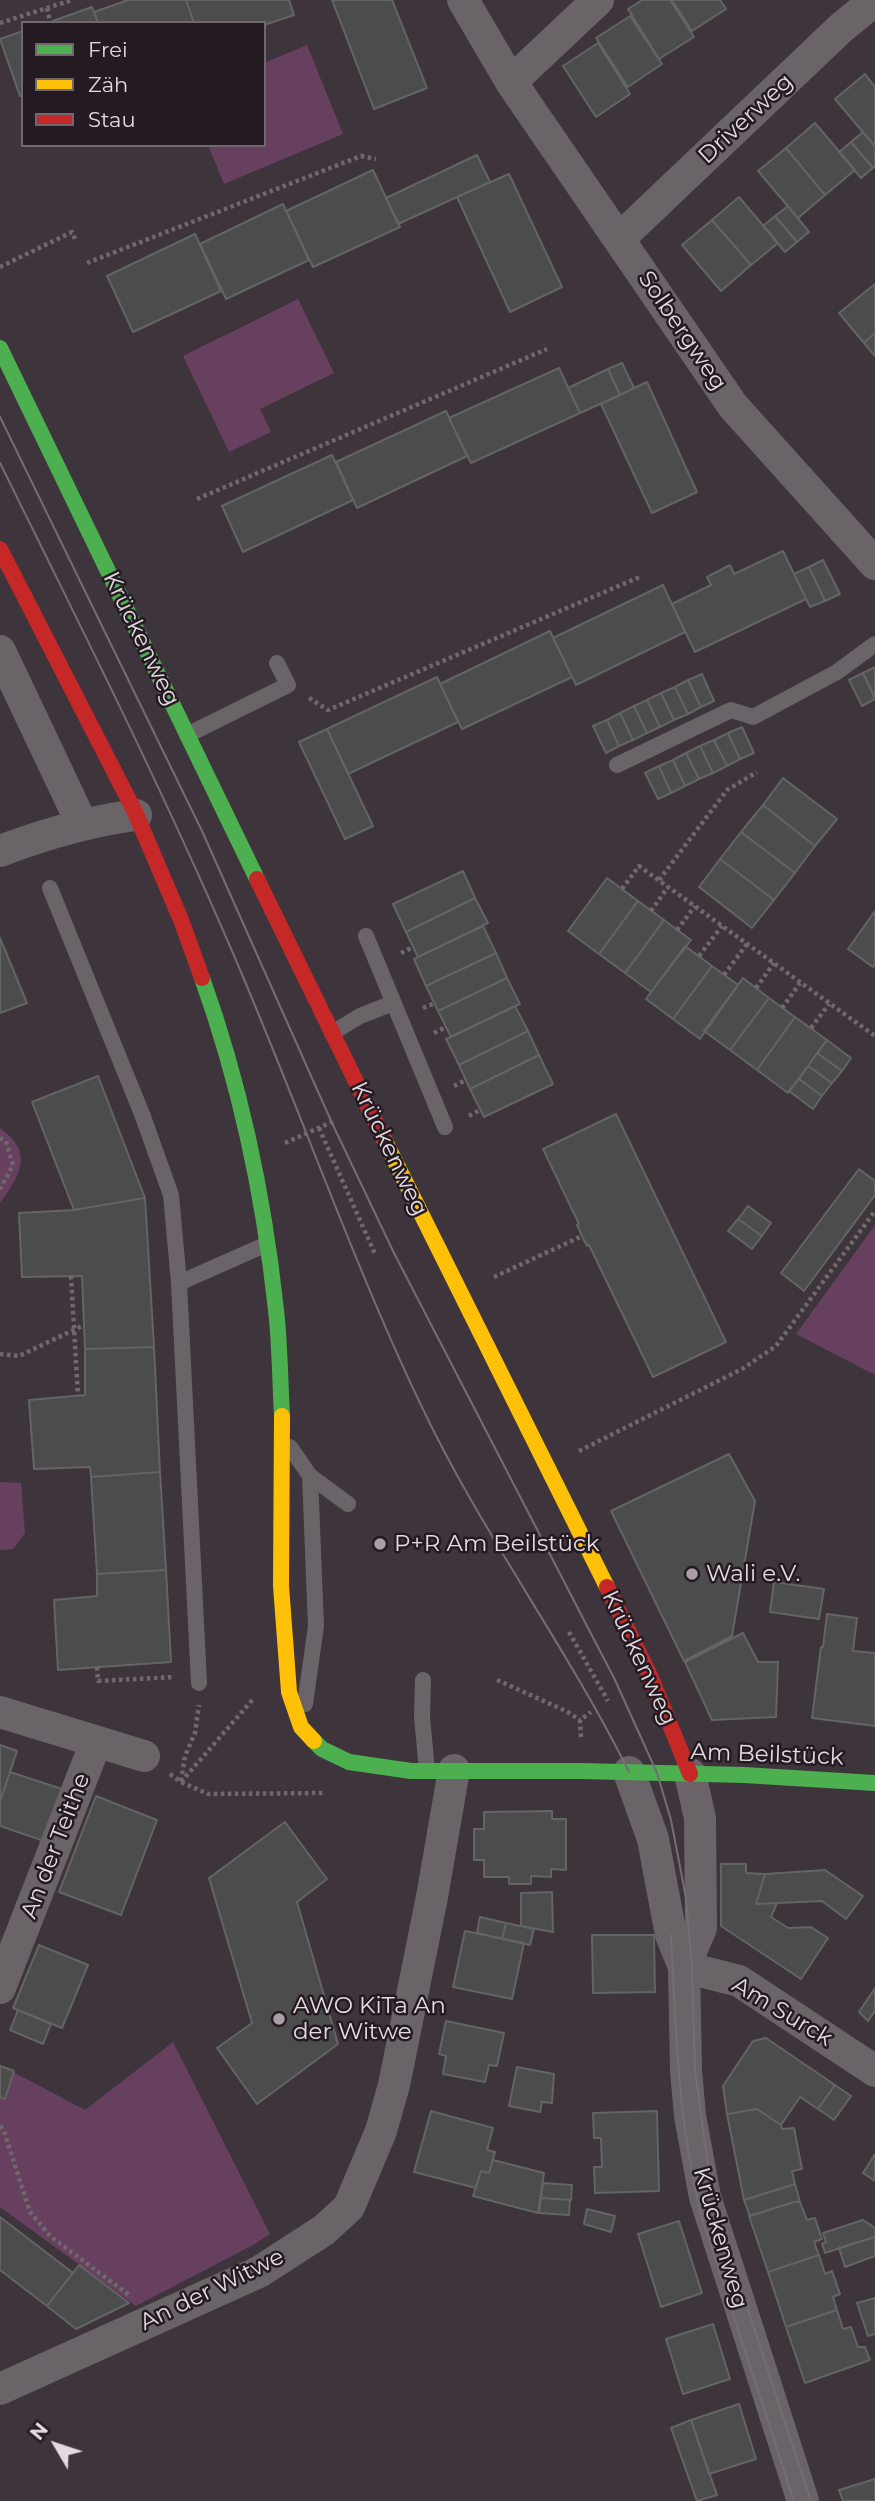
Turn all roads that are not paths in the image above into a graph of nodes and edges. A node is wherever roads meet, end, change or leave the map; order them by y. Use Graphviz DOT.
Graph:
graph roads {
  1 [pos="463,0"];
  2 [pos="598,0"];
  3 [pos="875,0"];
  4 [pos="511,82"];
  5 [pos="619,239"];
  6 [pos="0,348"];
  7 [pos="0,549"];
  8 [pos="872,554"];
  9 [pos="875,644"];
  10 [pos="0,651"];
  11 [pos="277,663"];
  12 [pos="187,736"];
  13 [pos="617,765"];
  14 [pos="136,815"];
  15 [pos="82,824"];
  16 [pos="0,851"];
  17 [pos="50,888"];
  18 [pos="366,936"];
  19 [pos="393,1003"];
  20 [pos="332,1033"];
  21 [pos="445,1127"];
  22 [pos="268,1244"];
  23 [pos="179,1283"];
  24 [pos="283,1436"];
  25 [pos="310,1476"];
  26 [pos="348,1504"];
  27 [pos="199,1679"];
  28 [pos="423,1680"];
  29 [pos="0,1712"];
  30 [pos="301,1727"];
  31 [pos="96,1742"];
  32 [pos="144,1756"];
  33 [pos="441,1771"];
  34 [pos="643,1772"];
  35 [pos="690,1774"];
  36 [pos="875,1783"];
  37 [pos="684,1967"];
  38 [pos="0,1989"];
  39 [pos="875,2071"];
  40 [pos="0,2389"];
  41 [pos="803,2501"];
  1 -- 4 [label="street, Solbergweg"];
  2 -- 4 [label="street"];
  3 -- 5 [label="street, Driverweg"];
  4 -- 5 [label="street, Solbergweg"];
  5 -- 8 [label="street, Solbergweg"];
  6 -- 12 [label="main road, Krückenweg"];
  7 -- 14 [label="main road"];
  9 -- 13 [label="lane"];
  10 -- 15 [label="street"];
  11 -- 12 [label="lane"];
  12 -- 20 [label="main road, Krückenweg"];
  14 -- 15 [label="street"];
  14 -- 22 [label="main road"];
  15 -- 16 [label="street"];
  17 -- 23 [label="lane"];
  18 -- 19 [label="lane"];
  19 -- 20 [label="lane"];
  19 -- 21 [label="lane"];
  20 -- 35 [label="main road, Krückenweg"];
  22 -- 23 [label="lane"];
  22 -- 24 [label="main road"];
  23 -- 27 [label="lane"];
  24 -- 25 [label="lane"];
  24 -- 30 [label="main road"];
  25 -- 26 [label="lane"];
  25 -- 30 [label="lane"];
  28 -- 33 [label="lane"];
  29 -- 31 [label="street"];
  30 -- 33 [label="main road"];
  31 -- 32 [label="street"];
  31 -- 38 [label="street, An der Teithe"];
  33 -- 34 [label="main road"];
  33 -- 40 [label="street, An der Witwe"];
  34 -- 35 [label="main road, Am Beilstück"];
  34 -- 37 [label="street, Krückenweg"];
  35 -- 36 [label="main road, Am Beilstück"];
  35 -- 37 [label="street, Krückenweg"];
  37 -- 39 [label="street, Am Surck"];
  37 -- 41 [label="street, Krückenweg"];
}
